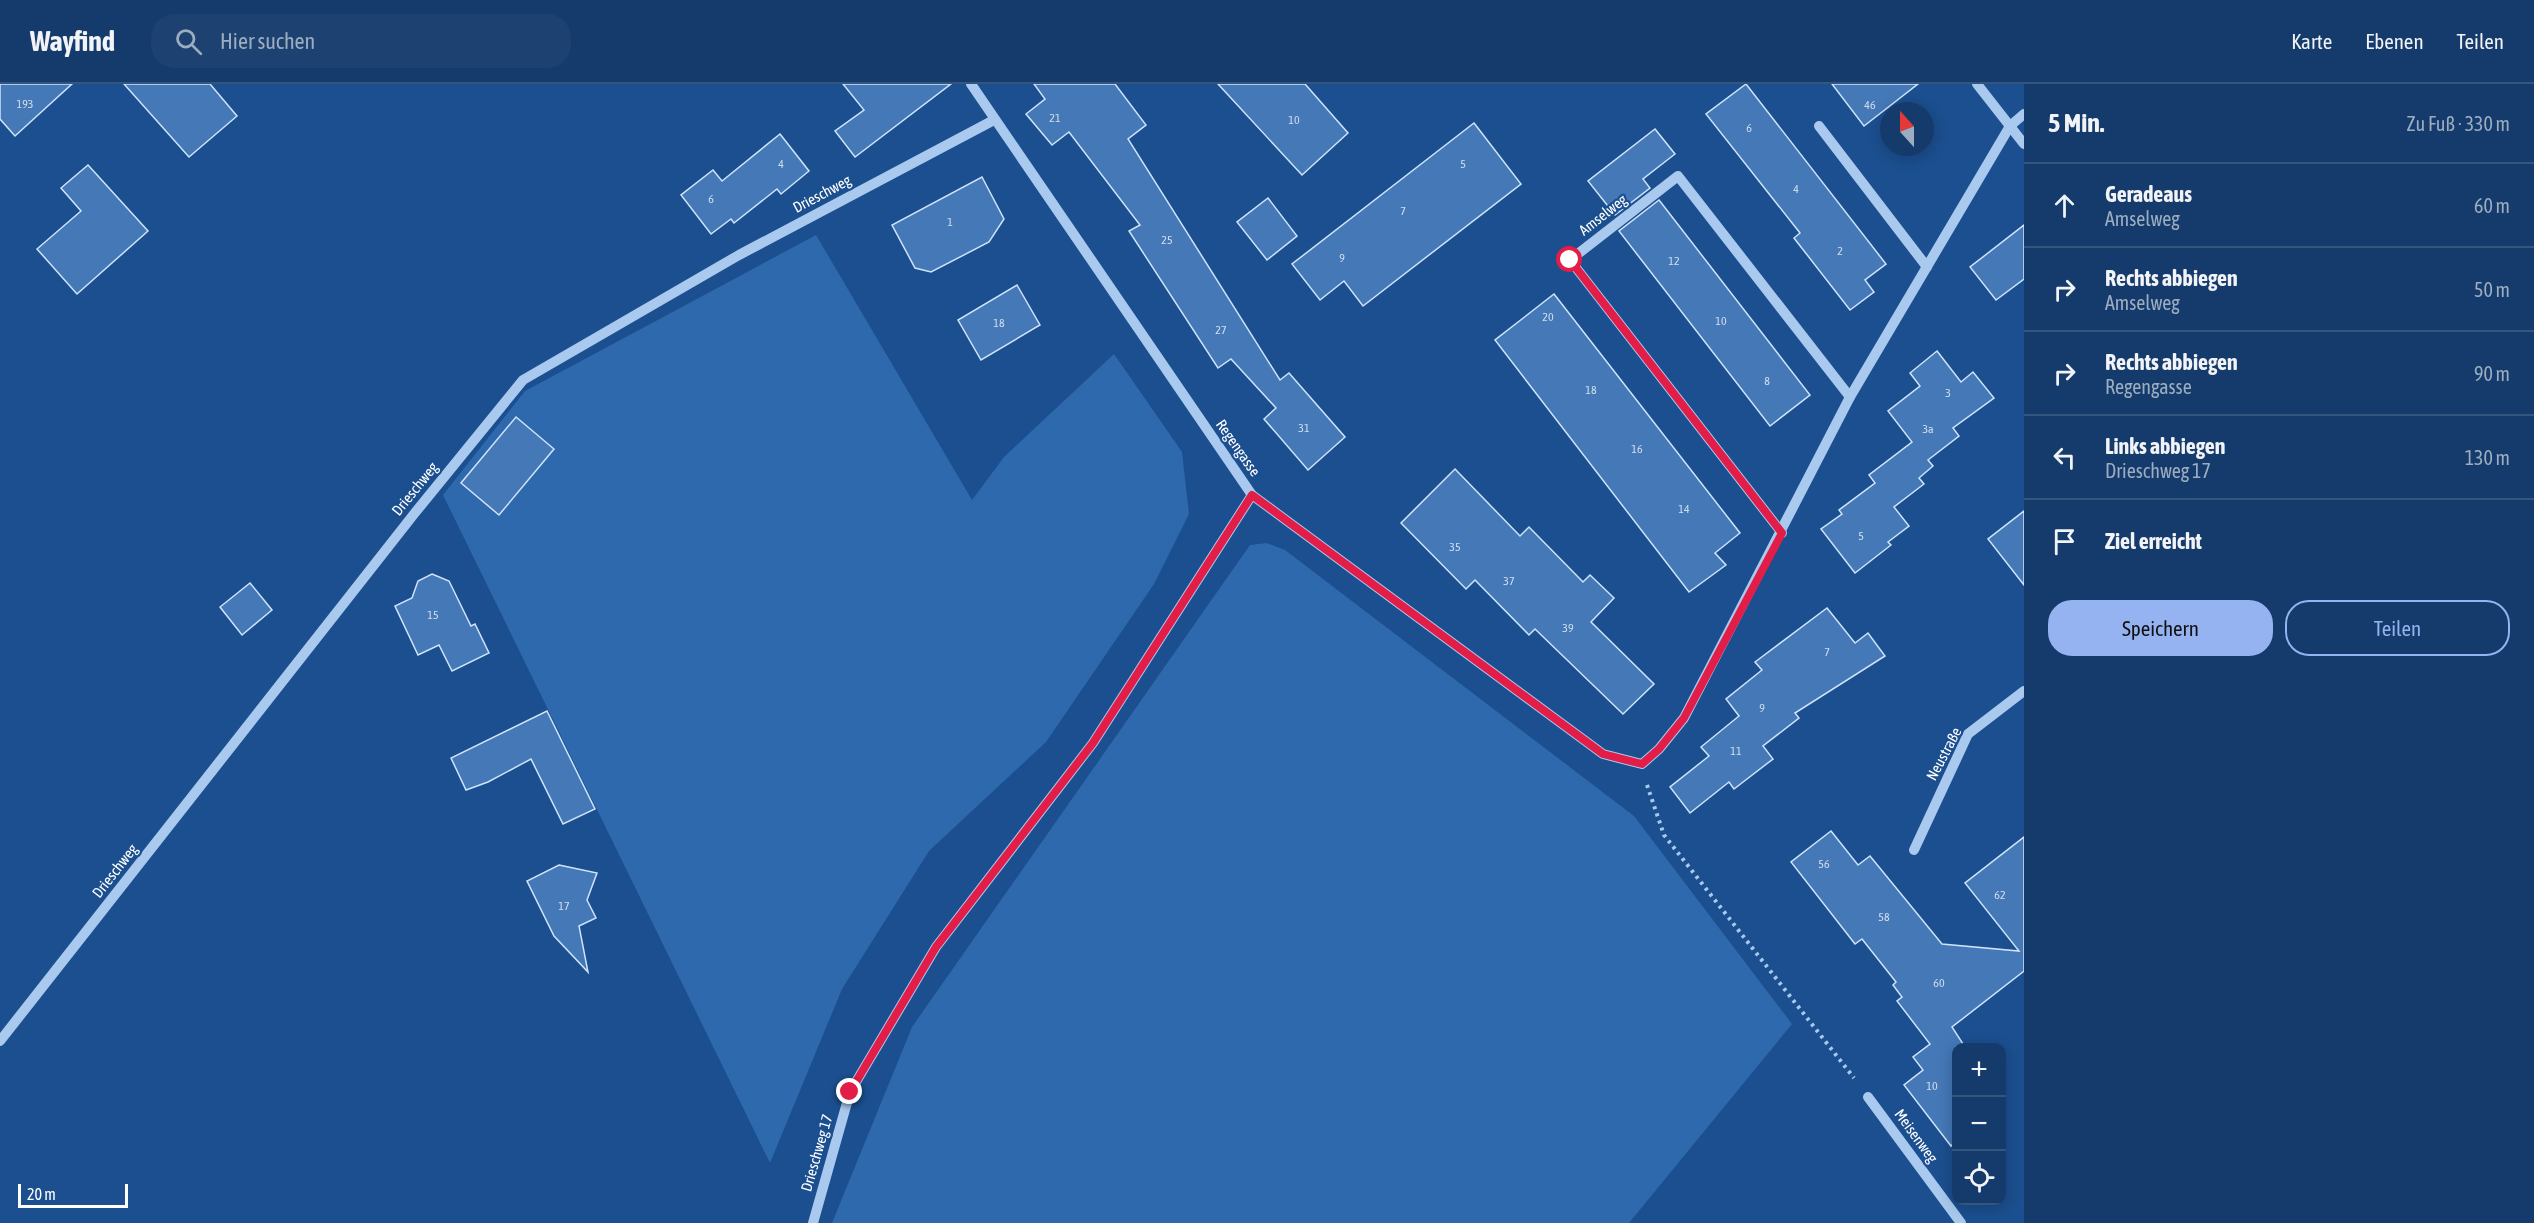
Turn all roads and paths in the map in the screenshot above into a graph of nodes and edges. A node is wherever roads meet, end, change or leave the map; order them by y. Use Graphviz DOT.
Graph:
graph roads {
  1 [pos="971,84"];
  2 [pos="1977,84"];
  3 [pos="2024,114"];
  4 [pos="994,120"];
  5 [pos="1819,126"];
  6 [pos="2010,126"];
  7 [pos="2024,144"];
  8 [pos="1927,267"];
  9 [pos="1850,397"];
  10 [pos="1252,495"];
  11 [pos="1782,533"];
  12 [pos="2024,690"];
  13 [pos="1642,764"];
  14 [pos="1914,850"];
  15 [pos="0,1041"];
  16 [pos="1868,1096"];
  17 [pos="813,1223"];
  18 [pos="1961,1223"];
  1 -- 4 [label="street, Regengasse"];
  2 -- 6 [label="street"];
  3 -- 6 [label="street"];
  4 -- 10 [label="street, Regengasse"];
  4 -- 15 [label="street, Drieschweg"];
  5 -- 8 [label="street"];
  6 -- 7 [label="street"];
  6 -- 8 [label="street"];
  8 -- 9 [label="street"];
  9 -- 11 [label="street"];
  9 -- 11 [label="street, Amselweg"];
  10 -- 13 [label="street, Regengasse"];
  10 -- 17 [label="street, Drieschweg 17"];
  11 -- 13 [label="street"];
  12 -- 14 [label="street, Neustraße"];
  13 -- 16 [label="path"];
  16 -- 18 [label="street, Meisenweg"];
}
